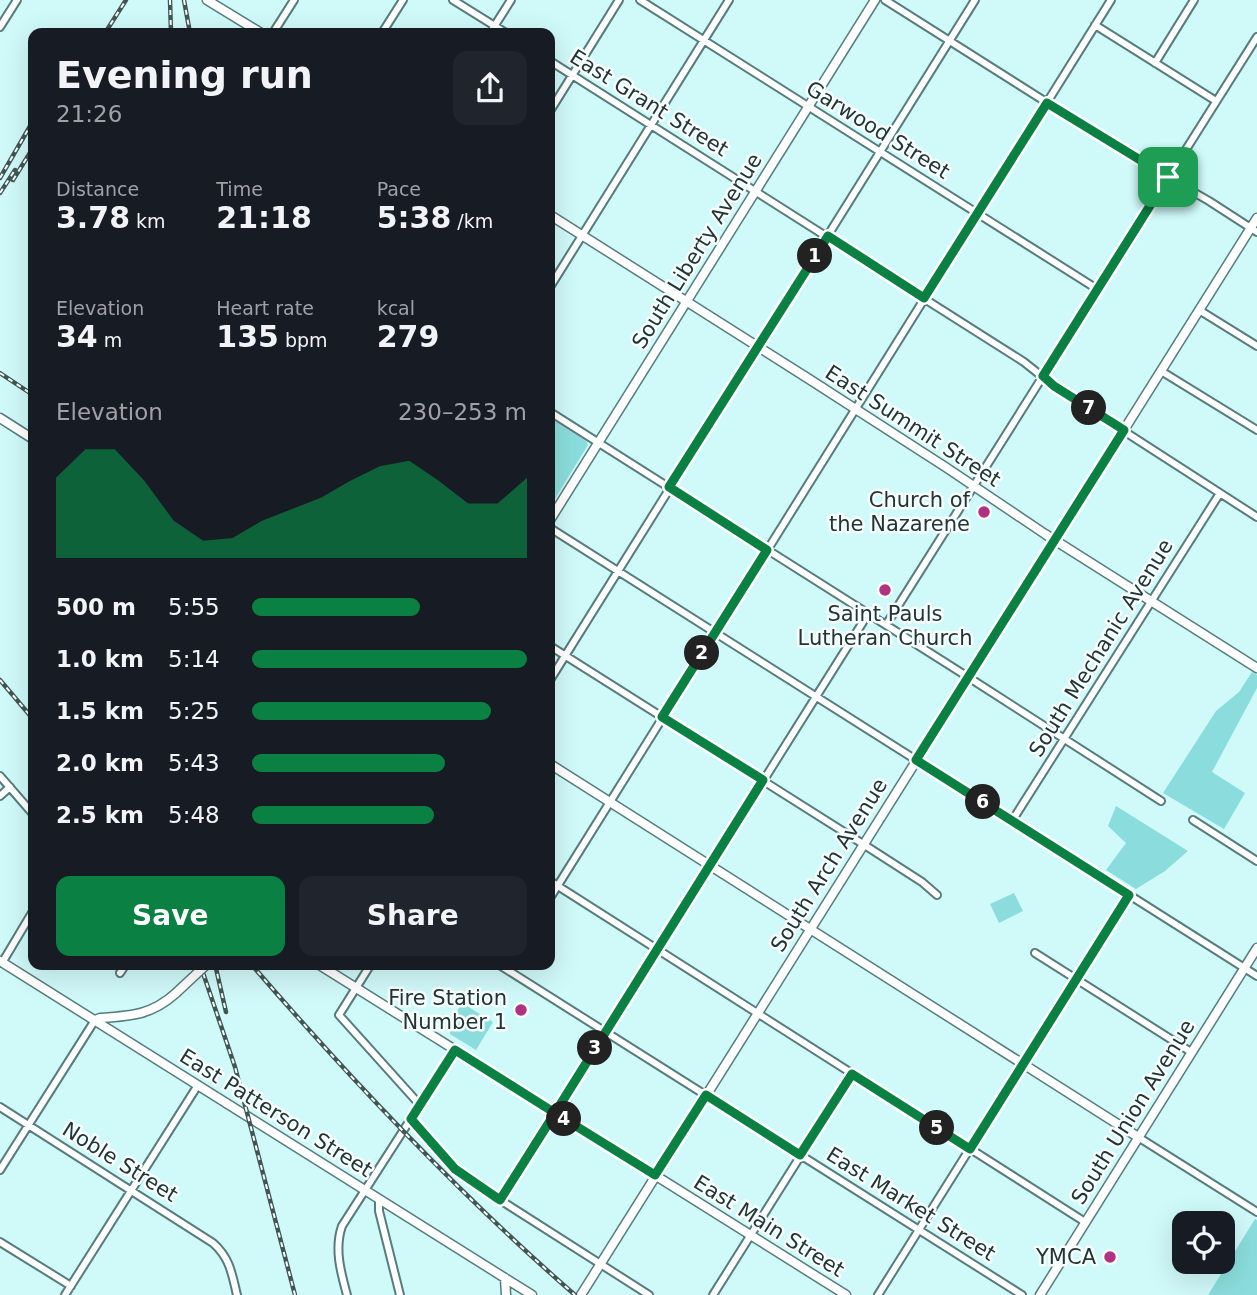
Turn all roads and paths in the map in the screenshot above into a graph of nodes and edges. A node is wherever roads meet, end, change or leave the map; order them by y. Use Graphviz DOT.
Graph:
graph roads {
  1 [pos="17,0"];
  2 [pos="207,0"];
  3 [pos="293,0"];
  4 [pos="403,0"];
  5 [pos="453,0"];
  6 [pos="511,0"];
  7 [pos="619,0"];
  8 [pos="640,0"];
  9 [pos="729,0"];
  10 [pos="875,0"];
  11 [pos="885,0"];
  12 [pos="975,0"];
  13 [pos="1111,0"];
  14 [pos="1194,0"];
  15 [pos="1095,25"];
  16 [pos="494,26"];
  17 [pos="0,27"];
  18 [pos="253,28"];
  19 [pos="276,28"];
  20 [pos="385,28"];
  21 [pos="497,28"];
  22 [pos="1257,37"];
  23 [pos="704,40"];
  24 [pos="950,41"];
  25 [pos="1155,63"];
  26 [pos="555,64"];
  27 [pos="572,75"];
  28 [pos="1216,101"];
  29 [pos="555,103"];
  30 [pos="1047,103"];
  31 [pos="808,106"];
  32 [pos="652,125"];
  33 [pos="880,152"];
  34 [pos="1168,177"];
  35 [pos="755,191"];
  36 [pos="978,214"];
  37 [pos="555,218"];
  38 [pos="1257,218"];
  39 [pos="1254,230"];
  40 [pos="582,235"];
  41 [pos="828,236"];
  42 [pos="555,280"];
  43 [pos="1097,289"];
  44 [pos="924,298"];
  45 [pos="687,301"];
  46 [pos="1199,310"];
  47 [pos="1257,346"];
  48 [pos="758,347"];
  49 [pos="1161,370"];
  50 [pos="1043,376"];
  51 [pos="855,409"];
  52 [pos="555,415"];
  53 [pos="0,418"];
  54 [pos="1124,430"];
  55 [pos="1257,430"];
  56 [pos="28,436"];
  57 [pos="598,442"];
  58 [pos="974,486"];
  59 [pos="669,487"];
  60 [pos="1220,493"];
  61 [pos="555,512"];
  62 [pos="1257,517"];
  63 [pos="555,531"];
  64 [pos="1055,540"];
  65 [pos="767,550"];
  66 [pos="618,571"];
  67 [pos="1153,601"];
  68 [pos="868,614"];
  69 [pos="886,625"];
  70 [pos="715,633"];
  71 [pos="555,649"];
  72 [pos="565,656"];
  73 [pos="1257,668"];
  74 [pos="555,672"];
  75 [pos="968,677"];
  76 [pos="816,696"];
  77 [pos="662,717"];
  78 [pos="1065,738"];
  79 [pos="916,760"];
  80 [pos="555,767"];
  81 [pos="0,776"];
  82 [pos="763,780"];
  83 [pos="10,787"];
  84 [pos="0,796"];
  85 [pos="1161,801"];
  86 [pos="609,802"];
  87 [pos="28,808"];
  88 [pos="1193,820"];
  89 [pos="1012,821"];
  90 [pos="863,844"];
  91 [pos="1257,861"];
  92 [pos="710,866"];
  93 [pos="557,886"];
  94 [pos="555,889"];
  95 [pos="937,895"];
  96 [pos="1129,895"];
  97 [pos="28,919"];
  98 [pos="810,929"];
  99 [pos="1257,948"];
  100 [pos="657,950"];
  101 [pos="1035,953"];
  102 [pos="1,962"];
  103 [pos="1244,968"];
  104 [pos="122,970"];
  105 [pos="201,970"];
  106 [pos="328,970"];
  107 [pos="368,970"];
  108 [pos="511,970"];
  109 [pos="120,974"];
  110 [pos="1257,976"];
  111 [pos="1076,979"];
  112 [pos="356,988"];
  113 [pos="757,1013"];
  114 [pos="95,1020"];
  115 [pos="605,1032"];
  116 [pos="455,1050"];
  117 [pos="1191,1052"];
  118 [pos="1023,1064"];
  119 [pos="852,1074"];
  120 [pos="198,1085"];
  121 [pos="706,1095"];
  122 [pos="420,1105"];
  123 [pos="0,1107"];
  124 [pos="555,1113"];
  125 [pos="411,1119"];
  126 [pos="28,1125"];
  127 [pos="1138,1137"];
  128 [pos="970,1149"];
  129 [pos="800,1155"];
  130 [pos="0,1170"];
  131 [pos="655,1175"];
  132 [pos="131,1190"];
  133 [pos="366,1191"];
  134 [pos="379,1199"];
  135 [pos="500,1200"];
  136 [pos="1257,1212"];
  137 [pos="1085,1223"];
  138 [pos="919,1230"];
  139 [pos="750,1235"];
  140 [pos="0,1242"];
  141 [pos="601,1264"];
  142 [pos="505,1278"];
  143 [pos="71,1286"];
  144 [pos="65,1295"];
  145 [pos="237,1295"];
  146 [pos="347,1295"];
  147 [pos="400,1295"];
  148 [pos="506,1295"];
  149 [pos="532,1295"];
  150 [pos="581,1295"];
  151 [pos="649,1295"];
  152 [pos="713,1295"];
  153 [pos="846,1295"];
  154 [pos="878,1295"];
  155 [pos="1022,1295"];
  156 [pos="1040,1295"];
  1 -- 17 [label="street"];
  2 -- 18 [label="street"];
  3 -- 19 [label="street"];
  4 -- 20 [label="street"];
  5 -- 16 [label="street"];
  6 -- 16 [label="street"];
  7 -- 27 [label="street"];
  8 -- 23 [label="street, Garwood Street"];
  9 -- 23 [label="street"];
  10 -- 31 [label="street, South Liberty Avenue"];
  11 -- 24 [label="street"];
  12 -- 24 [label="street"];
  13 -- 15 [label="street"];
  14 -- 25 [label="street"];
  15 -- 25 [label="street"];
  15 -- 30 [label="street"];
  16 -- 21 [label="street"];
  22 -- 28 [label="street"];
  23 -- 31 [label="street, Garwood Street"];
  23 -- 32 [label="street"];
  24 -- 30 [label="street"];
  24 -- 33 [label="street"];
  25 -- 28 [label="street"];
  26 -- 27 [label="street, East Grant Street"];
  27 -- 29 [label="street"];
  27 -- 32 [label="street, East Grant Street"];
  28 -- 34 [label="street"];
  30 -- 34 [label="street"];
  30 -- 36 [label="street"];
  31 -- 33 [label="street, Garwood Street"];
  31 -- 35 [label="street, South Liberty Avenue"];
  32 -- 35 [label="street, East Grant Street"];
  32 -- 40 [label="street"];
  33 -- 36 [label="street, Garwood Street"];
  33 -- 41 [label="street"];
  34 -- 39 [label="street"];
  34 -- 43 [label="street"];
  35 -- 41 [label="street, East Grant Street"];
  35 -- 45 [label="street, South Liberty Avenue"];
  36 -- 43 [label="street, Garwood Street"];
  36 -- 44 [label="street"];
  37 -- 40 [label="street, East Summit Street"];
  38 -- 39 [label="street, South Arch Avenue"];
  39 -- 46 [label="street, South Arch Avenue"];
  40 -- 42 [label="street"];
  40 -- 45 [label="street, East Summit Street"];
  41 -- 44 [label="street, East Grant Street"];
  41 -- 48 [label="street"];
  43 -- 50 [label="street"];
  44 -- 50 [label="street, East Grant Street"];
  44 -- 51 [label="street"];
  45 -- 48 [label="street, East Summit Street"];
  45 -- 57 [label="street, South Liberty Avenue"];
  46 -- 47 [label="street"];
  46 -- 49 [label="street, South Arch Avenue"];
  48 -- 51 [label="street, East Summit Street"];
  48 -- 59 [label="street"];
  49 -- 54 [label="street, South Arch Avenue"];
  49 -- 55 [label="street"];
  50 -- 54 [label="street, East Grant Street"];
  50 -- 58 [label="street"];
  51 -- 58 [label="street, East Summit Street"];
  51 -- 65 [label="street"];
  52 -- 57 [label="street"];
  53 -- 56 [label="street"];
  54 -- 60 [label="street, East Grant Street"];
  54 -- 64 [label="street, South Arch Avenue"];
  57 -- 59 [label="street"];
  57 -- 61 [label="street, South Liberty Avenue"];
  58 -- 64 [label="street, East Summit Street"];
  58 -- 69 [label="street"];
  59 -- 65 [label="street"];
  59 -- 66 [label="street"];
  60 -- 62 [label="street, East Grant Street"];
  60 -- 67 [label="street, South Mechanic Avenue"];
  63 -- 66 [label="street"];
  64 -- 67 [label="street, East Summit Street"];
  64 -- 75 [label="street, South Arch Avenue"];
  65 -- 68 [label="street"];
  65 -- 70 [label="street"];
  66 -- 70 [label="street"];
  66 -- 72 [label="street"];
  67 -- 73 [label="street, East Summit Street"];
  67 -- 78 [label="street, South Mechanic Avenue"];
  68 -- 69 [label="street"];
  68 -- 76 [label="street"];
  69 -- 75 [label="street"];
  70 -- 76 [label="street"];
  70 -- 77 [label="street"];
  71 -- 72 [label="street"];
  72 -- 74 [label="street"];
  72 -- 77 [label="street"];
  75 -- 78 [label="street"];
  75 -- 79 [label="street, South Arch Avenue"];
  76 -- 79 [label="street"];
  76 -- 82 [label="street"];
  77 -- 82 [label="street"];
  77 -- 86 [label="street"];
  78 -- 85 [label="street"];
  78 -- 89 [label="street, South Mechanic Avenue"];
  79 -- 89 [label="street"];
  79 -- 90 [label="street, South Arch Avenue"];
  80 -- 86 [label="street"];
  81 -- 83 [label="street"];
  82 -- 90 [label="street"];
  82 -- 92 [label="street"];
  83 -- 84 [label="street"];
  83 -- 87 [label="street"];
  86 -- 92 [label="street"];
  86 -- 93 [label="street"];
  88 -- 91 [label="street"];
  89 -- 96 [label="street"];
  90 -- 95 [label="street"];
  90 -- 98 [label="street, South Arch Avenue"];
  92 -- 98 [label="street"];
  92 -- 100 [label="street"];
  93 -- 94 [label="street"];
  93 -- 100 [label="street"];
  96 -- 103 [label="street"];
  96 -- 111 [label="street"];
  97 -- 102 [label="street"];
  98 -- 113 [label="street, South Arch Avenue"];
  98 -- 118 [label="street"];
  99 -- 103 [label="street, South Union Avenue"];
  100 -- 113 [label="street"];
  100 -- 115 [label="street"];
  101 -- 111 [label="street"];
  102 -- 114 [label="street, East Patterson Street"];
  103 -- 110 [label="street"];
  103 -- 117 [label="street, South Union Avenue"];
  104 -- 109 [label="street"];
  105 -- 114 [label="street, bridge"];
  106 -- 112 [label="street, East Main Street"];
  107 -- 112 [label="street"];
  108 -- 115 [label="street, East Market Street"];
  111 -- 117 [label="street"];
  111 -- 118 [label="street"];
  112 -- 116 [label="street, East Main Street"];
  112 -- 122 [label="street"];
  113 -- 119 [label="street"];
  113 -- 121 [label="street, South Arch Avenue"];
  114 -- 120 [label="street, East Patterson Street"];
  114 -- 126 [label="street"];
  115 -- 121 [label="street, East Market Street"];
  115 -- 124 [label="street"];
  116 -- 122 [label="street"];
  116 -- 124 [label="street, East Main Street"];
  117 -- 127 [label="street, South Union Avenue"];
  118 -- 127 [label="street"];
  118 -- 128 [label="street"];
  119 -- 128 [label="street"];
  119 -- 129 [label="street"];
  120 -- 132 [label="street"];
  120 -- 133 [label="street, East Patterson Street"];
  121 -- 129 [label="street, East Market Street"];
  121 -- 131 [label="street, South Arch Avenue"];
  122 -- 125 [label="street"];
  123 -- 126 [label="street, Noble Street"];
  124 -- 131 [label="street, East Main Street"];
  124 -- 135 [label="street"];
  125 -- 133 [label="street"];
  125 -- 135 [label="street"];
  126 -- 130 [label="street"];
  126 -- 132 [label="street, Noble Street"];
  127 -- 136 [label="street"];
  127 -- 137 [label="street, South Union Avenue"];
  128 -- 137 [label="street"];
  128 -- 138 [label="street"];
  129 -- 138 [label="street, East Market Street"];
  129 -- 139 [label="street"];
  131 -- 139 [label="street, East Main Street"];
  131 -- 141 [label="street, South Arch Avenue"];
  132 -- 143 [label="street"];
  132 -- 145 [label="street, Noble Street"];
  133 -- 134 [label="street, East Patterson Street"];
  133 -- 146 [label="street"];
  134 -- 142 [label="street, East Patterson Street"];
  134 -- 147 [label="street"];
  135 -- 141 [label="street"];
  137 -- 156 [label="street, South Union Avenue"];
  138 -- 154 [label="street"];
  138 -- 155 [label="street, East Market Street"];
  139 -- 152 [label="street"];
  139 -- 153 [label="street, East Main Street"];
  140 -- 143 [label="street"];
  141 -- 150 [label="street, South Arch Avenue"];
  141 -- 151 [label="street"];
  142 -- 148 [label="street"];
  142 -- 149 [label="street, East Patterson Street"];
  143 -- 144 [label="street"];
}
